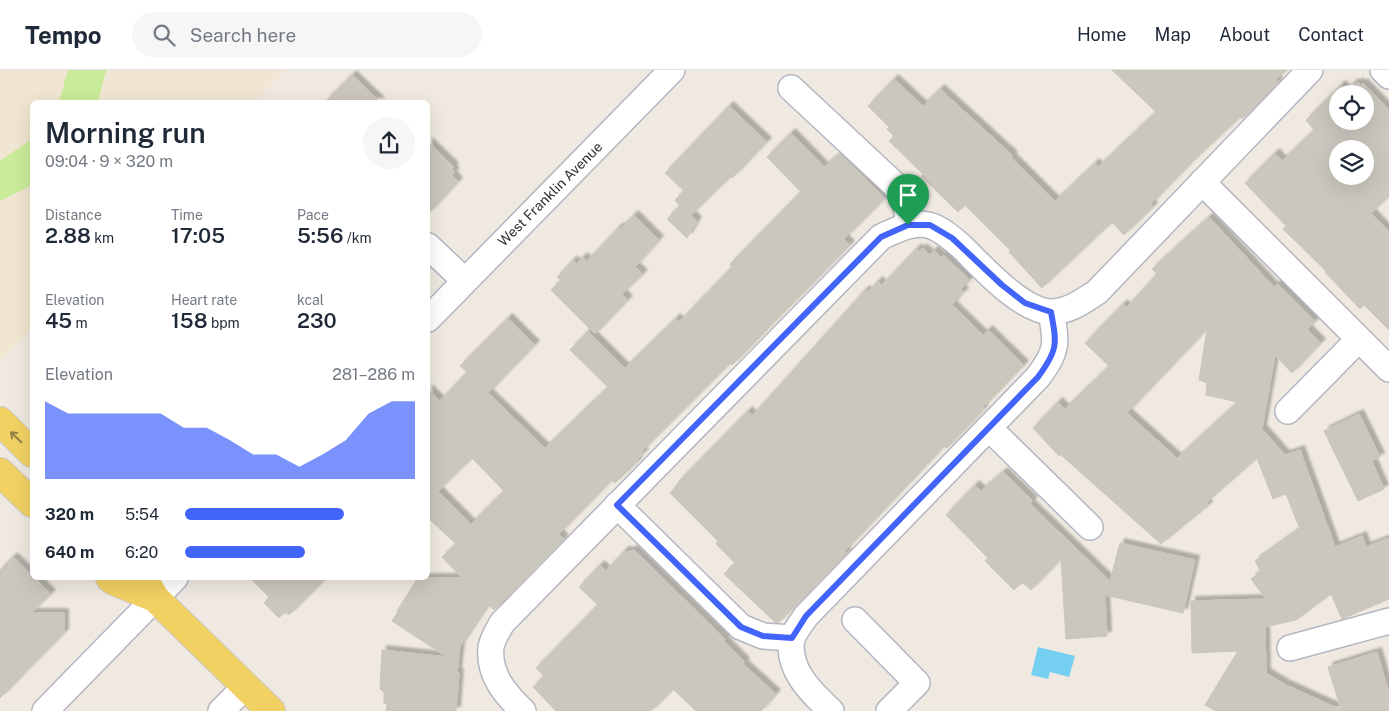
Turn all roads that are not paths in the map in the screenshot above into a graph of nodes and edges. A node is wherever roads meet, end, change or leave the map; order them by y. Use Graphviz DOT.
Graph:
graph roads {
  1 [pos="672,70"];
  2 [pos="1310,70"];
  3 [pos="1383,70"];
  4 [pos="1389,76"];
  5 [pos="791,88"];
  6 [pos="1202,182"];
  7 [pos="908,225"];
  8 [pos="430,248"];
  9 [pos="464,280"];
  10 [pos="1051,312"];
  11 [pos="430,317"];
  12 [pos="1359,339"];
  13 [pos="1389,369"];
  14 [pos="1288,411"];
  15 [pos="0,421"];
  16 [pos="989,428"];
  17 [pos="30,451"];
  18 [pos="0,472"];
  19 [pos="30,501"];
  20 [pos="617,505"];
  21 [pos="1090,527"];
  22 [pos="112,580"];
  23 [pos="170,580"];
  24 [pos="150,588"];
  25 [pos="855,620"];
  26 [pos="1389,621"];
  27 [pos="792,638"];
  28 [pos="1290,648"];
  29 [pos="246,686"];
  30 [pos="44,711"];
  31 [pos="221,711"];
  32 [pos="271,711"];
  33 [pos="523,711"];
  34 [pos="831,711"];
  35 [pos="889,711"];
  1 -- 9 [label="street, West Franklin Avenue"];
  2 -- 6 [label="street"];
  3 -- 4 [label="street"];
  5 -- 7 [label="street"];
  6 -- 10 [label="street"];
  6 -- 12 [label="street"];
  7 -- 10 [label="street"];
  7 -- 20 [label="street"];
  8 -- 9 [label="street"];
  9 -- 11 [label="street, West Franklin Avenue"];
  10 -- 16 [label="street"];
  12 -- 13 [label="street"];
  12 -- 14 [label="street"];
  17 -- 15 [label="main road, one-way"];
  16 -- 21 [label="street"];
  16 -- 27 [label="street"];
  18 -- 19 [label="main road"];
  20 -- 27 [label="street"];
  20 -- 33 [label="street"];
  22 -- 24 [label="main road"];
  23 -- 24 [label="street"];
  24 -- 29 [label="main road"];
  24 -- 30 [label="street"];
  25 -- 35 [label="street"];
  26 -- 28 [label="street"];
  27 -- 34 [label="street"];
  29 -- 31 [label="street"];
  29 -- 32 [label="main road"];
}
